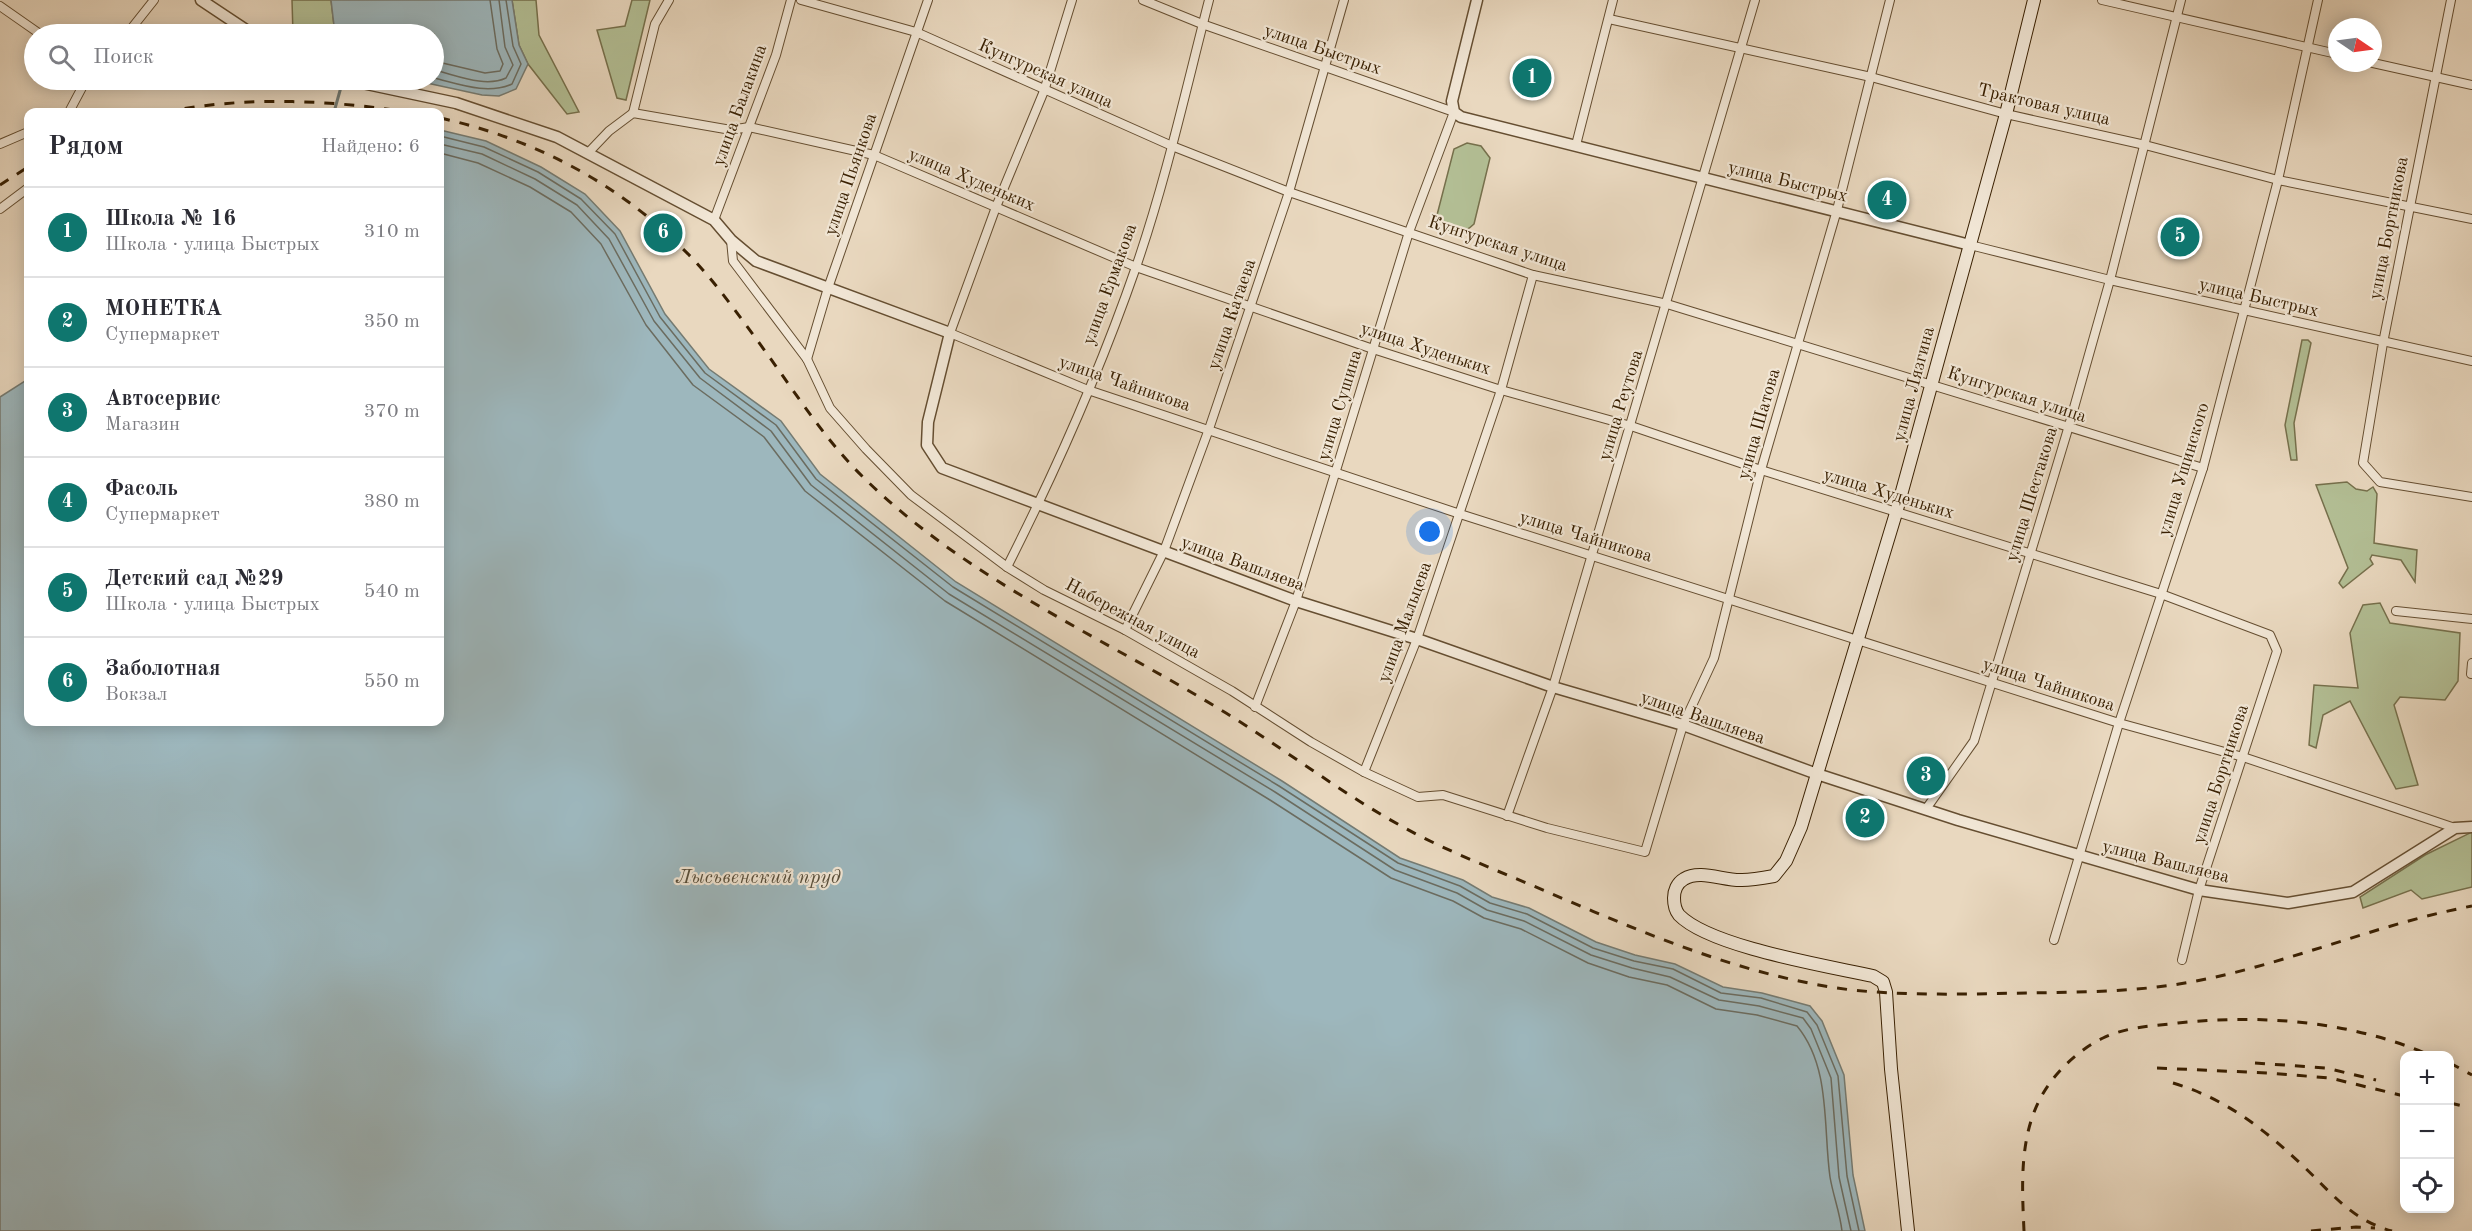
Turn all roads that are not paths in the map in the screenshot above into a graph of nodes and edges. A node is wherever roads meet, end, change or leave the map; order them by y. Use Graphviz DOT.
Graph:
graph roads {
  1 [pos="154,0"];
  2 [pos="201,0"];
  3 [pos="669,0"];
  4 [pos="791,0"];
  5 [pos="801,0"];
  6 [pos="928,0"];
  7 [pos="1072,0"];
  8 [pos="1143,0"];
  9 [pos="1209,0"];
  10 [pos="1344,0"];
  11 [pos="1477,0"];
  12 [pos="1613,0"];
  13 [pos="1755,0"];
  14 [pos="1890,0"];
  15 [pos="2034,0"];
  16 [pos="2102,0"];
  17 [pos="2181,0"];
  18 [pos="2319,0"];
  19 [pos="2451,0"];
  20 [pos="0,6"];
  21 [pos="2176,18"];
  22 [pos="1609,19"];
  23 [pos="26,24"];
  24 [pos="135,24"];
  25 [pos="237,24"];
  26 [pos="1202,24"];
  27 [pos="916,32"];
  28 [pos="2308,47"];
  29 [pos="1741,49"];
  30 [pos="2328,52"];
  31 [pos="2382,65"];
  32 [pos="1325,68"];
  33 [pos="1871,77"];
  34 [pos="2434,78"];
  35 [pos="2472,85"];
  36 [pos="81,90"];
  37 [pos="397,90"];
  38 [pos="1044,91"];
  39 [pos="71,108"];
  40 [pos="1454,111"];
  41 [pos="633,112"];
  42 [pos="2006,114"];
  43 [pos="749,127"];
  44 [pos="24,134"];
  45 [pos="0,144"];
  46 [pos="1576,145"];
  47 [pos="2145,145"];
  48 [pos="1172,147"];
  49 [pos="588,153"];
  50 [pos="874,155"];
  51 [pos="1703,177"];
  52 [pos="2278,180"];
  53 [pos="24,191"];
  54 [pos="1289,192"];
  55 [pos="2409,206"];
  56 [pos="996,207"];
  57 [pos="0,209"];
  58 [pos="1837,210"];
  59 [pos="2472,219"];
  60 [pos="714,220"];
  61 [pos="1409,232"];
  62 [pos="731,240"];
  63 [pos="1970,245"];
  64 [pos="1136,267"];
  65 [pos="1533,275"];
  66 [pos="2110,280"];
  67 [pos="828,288"];
  68 [pos="1667,304"];
  69 [pos="1252,306"];
  70 [pos="2245,310"];
  71 [pos="950,333"];
  72 [pos="2383,343"];
  73 [pos="1797,346"];
  74 [pos="1373,349"];
  75 [pos="807,359"];
  76 [pos="2472,361"];
  77 [pos="1932,384"];
  78 [pos="1088,390"];
  79 [pos="1501,390"];
  80 [pos="1631,426"];
  81 [pos="1209,429"];
  82 [pos="2068,429"];
  83 [pos="2203,468"];
  84 [pos="1761,470"];
  85 [pos="1336,473"];
  86 [pos="2472,497"];
  87 [pos="1039,503"];
  88 [pos="1896,513"];
  89 [pos="1460,514"];
  90 [pos="1164,551"];
  91 [pos="1592,554"];
  92 [pos="2031,554"];
  93 [pos="1007,567"];
  94 [pos="2161,594"];
  95 [pos="1727,598"];
  96 [pos="1296,601"];
  97 [pos="2396,611"];
  98 [pos="2472,620"];
  99 [pos="1125,630"];
  100 [pos="2270,634"];
  101 [pos="1417,639"];
  102 [pos="1857,640"];
  103 [pos="2472,663"];
  104 [pos="2471,674"];
  105 [pos="1991,682"];
  106 [pos="1553,687"];
  107 [pos="1255,707"];
  108 [pos="2119,723"];
  109 [pos="1683,725"];
  110 [pos="2243,757"];
  111 [pos="1364,772"];
  112 [pos="1816,774"];
  113 [pos="1926,809"];
  114 [pos="1508,816"];
  115 [pos="2472,827"];
  116 [pos="2455,828"];
  117 [pos="1645,852"];
  118 [pos="2080,856"];
  119 [pos="2199,890"];
  120 [pos="2054,940"];
  121 [pos="2182,960"];
  122 [pos="1908,1231"];
  1 -- 24 [label="street"];
  2 -- 25 [label="street"];
  3 -- 41 [label="street"];
  4 -- 43 [label="street, улица Балакина"];
  5 -- 27 [label="street, Кунгурская улица"];
  6 -- 27 [label="street, улица Пьянкова"];
  7 -- 38 [label="street"];
  8 -- 26 [label="street, улица Быстрых"];
  9 -- 26 [label="street, улица Ермакова"];
  10 -- 32 [label="street, улица Катаева"];
  11 -- 40 [label="street"];
  12 -- 22 [label="street"];
  13 -- 29 [label="street, улица Реутова"];
  14 -- 33 [label="street, улица Шатова"];
  15 -- 42 [label="main road, улица Лязгина"];
  16 -- 21 [label="street"];
  17 -- 21 [label="street, улица Шестакова"];
  18 -- 28 [label="street, улица Ушинского"];
  19 -- 34 [label="street, улица Бортникова"];
  20 -- 23 [label="street"];
  21 -- 28 [label="street"];
  21 -- 47 [label="street, улица Шестакова"];
  22 -- 29 [label="street, Трактовая улица"];
  22 -- 46 [label="street"];
  26 -- 32 [label="street, улица Быстрых"];
  26 -- 48 [label="street, улица Ермакова"];
  27 -- 38 [label="street, Кунгурская улица"];
  27 -- 50 [label="street, улица Пьянкова"];
  28 -- 30 [label="street"];
  28 -- 52 [label="street, улица Ушинского"];
  29 -- 33 [label="street, Трактовая улица"];
  29 -- 51 [label="street, улица Реутова"];
  31 -- 34 [label="street"];
  32 -- 40 [label="street, улица Быстрых"];
  32 -- 54 [label="street, улица Катаева"];
  33 -- 42 [label="street, Трактовая улица"];
  33 -- 58 [label="street, улица Шатова"];
  34 -- 35 [label="street"];
  34 -- 55 [label="street, улица Бортникова"];
  36 -- 39 [label="street"];
  37 -- 49 [label="street"];
  38 -- 48 [label="street, Кунгурская улица"];
  38 -- 56 [label="street"];
  40 -- 46 [label="street, улица Быстрых"];
  40 -- 61 [label="street, улица Сушина"];
  41 -- 43 [label="street, улица Худеньких"];
  41 -- 49 [label="street"];
  42 -- 47 [label="street, Трактовая улица"];
  42 -- 63 [label="main road, улица Лязгина"];
  43 -- 50 [label="street, улица Худеньких"];
  43 -- 60 [label="street, улица Балакина"];
  44 -- 45 [label="street"];
  46 -- 51 [label="street, улица Быстрых"];
  47 -- 52 [label="street, Трактовая улица"];
  47 -- 66 [label="street, улица Шестакова"];
  48 -- 54 [label="street, Кунгурская улица"];
  48 -- 64 [label="street, улица Ермакова"];
  49 -- 60 [label="street"];
  50 -- 56 [label="street, улица Худеньких"];
  50 -- 67 [label="street, улица Пьянкова"];
  51 -- 58 [label="street, улица Быстрых"];
  51 -- 68 [label="street, улица Реутова"];
  52 -- 55 [label="street, Трактовая улица"];
  52 -- 70 [label="street, улица Ушинского"];
  53 -- 57 [label="street"];
  54 -- 61 [label="street, Кунгурская улица"];
  54 -- 69 [label="street, улица Катаева"];
  55 -- 59 [label="street, Трактовая улица"];
  55 -- 72 [label="street, улица Бортникова"];
  56 -- 64 [label="street, улица Худеньких"];
  56 -- 71 [label="street"];
  58 -- 63 [label="street, улица Быстрых"];
  58 -- 73 [label="street, улица Шатова"];
  60 -- 62 [label="street, улица Чайникова"];
  61 -- 65 [label="street, Кунгурская улица"];
  61 -- 74 [label="street, улица Сушина"];
  62 -- 67 [label="street, улица Чайникова"];
  62 -- 75 [label="street, Набережная улица"];
  63 -- 66 [label="street, улица Быстрых"];
  63 -- 77 [label="main road, улица Лязгина"];
  64 -- 69 [label="street, улица Худеньких"];
  64 -- 78 [label="street, улица Ермакова"];
  65 -- 68 [label="street, Кунгурская улица"];
  65 -- 79 [label="street, улица Мальцева"];
  66 -- 70 [label="street, улица Быстрых"];
  66 -- 82 [label="street, улица Шестакова"];
  67 -- 71 [label="street, улица Чайникова"];
  67 -- 75 [label="street, улица Пьянкова"];
  68 -- 73 [label="street, Кунгурская улица"];
  68 -- 80 [label="street, улица Реутова"];
  69 -- 74 [label="street, улица Худеньких"];
  69 -- 81 [label="street, улица Катаева"];
  70 -- 72 [label="street, улица Быстрых"];
  70 -- 83 [label="street, улица Ушинского"];
  71 -- 78 [label="street, улица Чайникова"];
  71 -- 87 [label="street, улица Вашляева"];
  72 -- 76 [label="street, улица Быстрых"];
  72 -- 86 [label="street, улица Бортникова"];
  73 -- 77 [label="street, Кунгурская улица"];
  73 -- 84 [label="street, улица Шатова"];
  74 -- 79 [label="street, улица Худеньких"];
  74 -- 85 [label="street, улица Сушина"];
  75 -- 93 [label="street, Набережная улица"];
  77 -- 82 [label="street, Кунгурская улица"];
  77 -- 88 [label="main road, улица Лязгина"];
  78 -- 81 [label="street, улица Чайникова"];
  78 -- 87 [label="street, улица Ермакова"];
  79 -- 80 [label="street, улица Худеньких"];
  79 -- 89 [label="street, улица Мальцева"];
  80 -- 84 [label="street, улица Худеньких"];
  80 -- 91 [label="street, улица Реутова"];
  81 -- 85 [label="street, улица Чайникова"];
  81 -- 90 [label="street, улица Катаева"];
  82 -- 83 [label="street, Кунгурская улица"];
  82 -- 92 [label="street, улица Шестакова"];
  83 -- 94 [label="street, улица Ушинского"];
  84 -- 88 [label="street, улица Худеньких"];
  84 -- 95 [label="street, улица Шатова"];
  85 -- 89 [label="street, улица Чайникова"];
  85 -- 96 [label="street, улица Сушина"];
  87 -- 90 [label="street, улица Вашляева"];
  87 -- 93 [label="street, улица Ермакова"];
  88 -- 92 [label="street, улица Худеньких"];
  88 -- 102 [label="main road, улица Лязгина"];
  89 -- 91 [label="street, улица Чайникова"];
  89 -- 101 [label="street, улица Мальцева"];
  90 -- 96 [label="street, улица Вашляева"];
  90 -- 99 [label="street, улица Катаева"];
  91 -- 95 [label="street, улица Чайникова"];
  91 -- 106 [label="street, улица Реутова"];
  92 -- 94 [label="street, улица Худеньких"];
  92 -- 105 [label="street, улица Шестакова"];
  93 -- 99 [label="street, Набережная улица"];
  94 -- 100 [label="street, улица Худеньких"];
  94 -- 108 [label="street, улица Ушинского"];
  95 -- 102 [label="street, улица Чайникова"];
  95 -- 109 [label="street, улица Шатова"];
  96 -- 101 [label="street, улица Вашляева"];
  96 -- 107 [label="street, улица Сушина"];
  97 -- 98 [label="street"];
  99 -- 107 [label="street, Набережная улица"];
  100 -- 110 [label="street, улица Бортникова"];
  101 -- 106 [label="street, улица Вашляева"];
  101 -- 111 [label="street, улица Мальцева"];
  102 -- 105 [label="street, улица Чайникова"];
  102 -- 112 [label="main road, улица Лязгина"];
  103 -- 104 [label="street"];
  105 -- 108 [label="street, улица Чайникова"];
  105 -- 113 [label="street, улица Шестакова"];
  106 -- 109 [label="street, улица Вашляева"];
  106 -- 114 [label="street, улица Реутова"];
  107 -- 111 [label="street, Набережная улица"];
  108 -- 110 [label="street, улица Чайникова"];
  108 -- 118 [label="street, улица Ушинского"];
  109 -- 112 [label="street, улица Вашляева"];
  109 -- 117 [label="street, улица Шатова"];
  110 -- 116 [label="street, улица Чайникова"];
  110 -- 119 [label="street, улица Бортникова"];
  111 -- 114 [label="street, Набережная улица"];
  112 -- 113 [label="street, улица Вашляева"];
  112 -- 122 [label="main road, улица Лязгина"];
  113 -- 118 [label="street, улица Вашляева"];
  114 -- 117 [label="street, Набережная улица"];
  115 -- 116 [label="street, улица Чайникова"];
  116 -- 119 [label="street, улица Вашляева"];
  118 -- 119 [label="street, улица Вашляева"];
  118 -- 120 [label="street, улица Ушинского"];
  119 -- 121 [label="street, улица Бортникова"];
}
